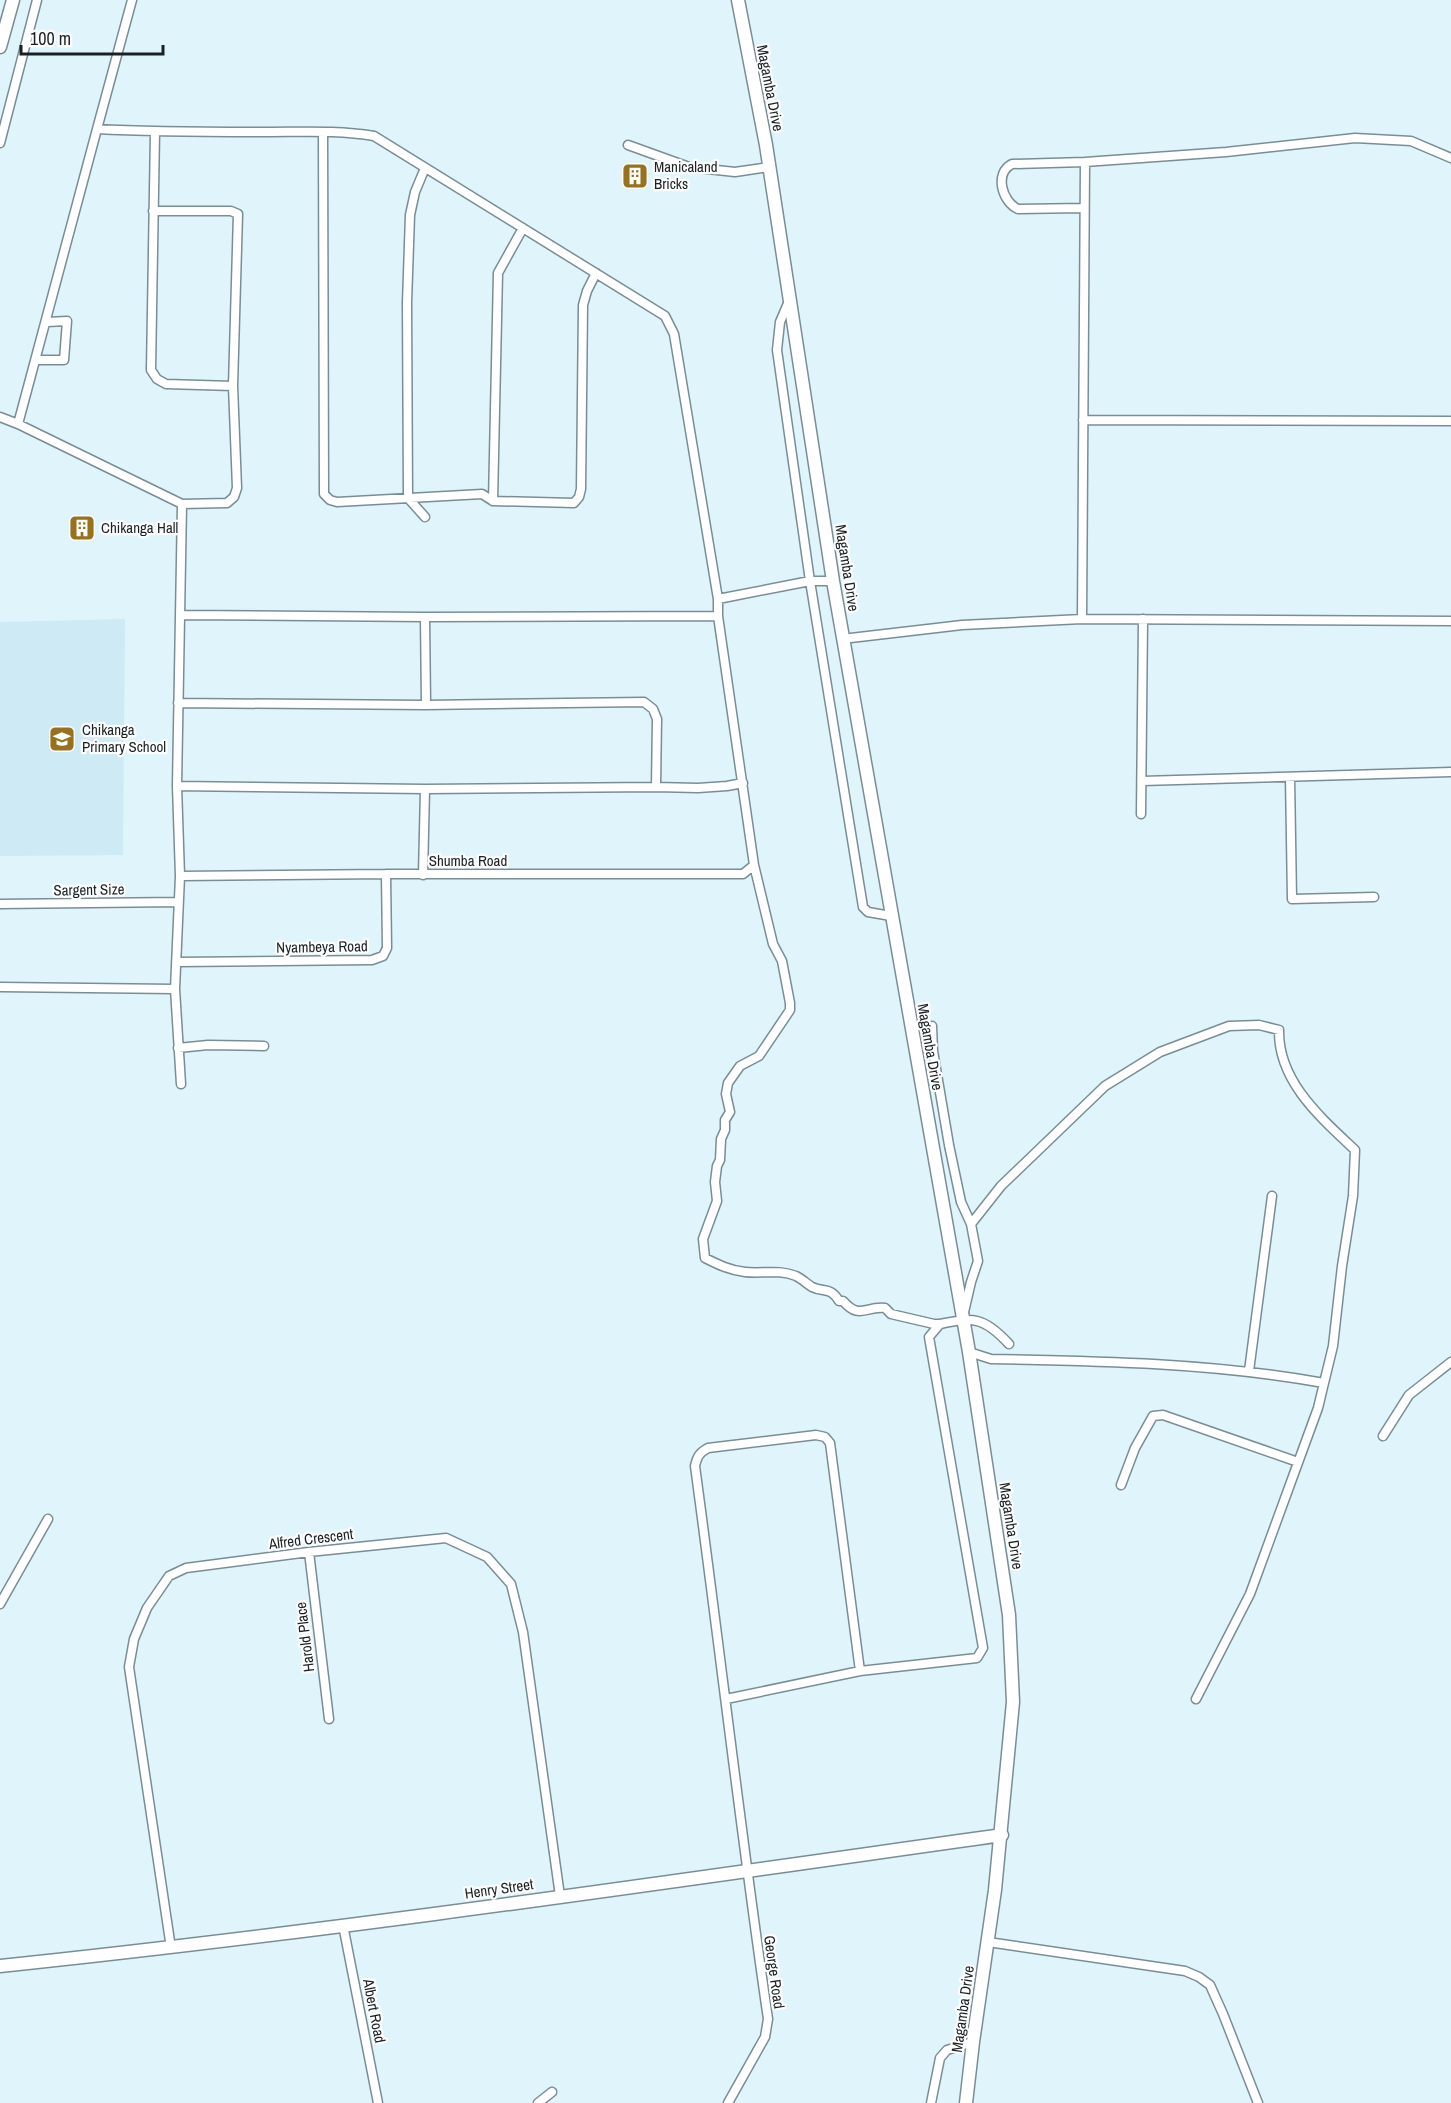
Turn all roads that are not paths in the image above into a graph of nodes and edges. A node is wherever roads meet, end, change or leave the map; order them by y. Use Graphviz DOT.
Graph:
graph roads {
  1 [pos="13,0"];
  2 [pos="37,0"];
  3 [pos="132,0"];
  4 [pos="738,0"];
  5 [pos="0,47"];
  6 [pos="97,129"];
  7 [pos="155,132"];
  8 [pos="323,132"];
  9 [pos="0,143"];
  10 [pos="628,145"];
  11 [pos="1451,158"];
  12 [pos="1085,162"];
  13 [pos="769,166"];
  14 [pos="425,168"];
  15 [pos="1084,208"];
  16 [pos="153,211"];
  17 [pos="523,228"];
  18 [pos="596,273"];
  19 [pos="789,301"];
  20 [pos="46,322"];
  21 [pos="37,360"];
  22 [pos="233,386"];
  23 [pos="0,417"];
  24 [pos="1083,420"];
  25 [pos="1451,421"];
  26 [pos="18,424"];
  27 [pos="408,498"];
  28 [pos="493,501"];
  29 [pos="182,504"];
  30 [pos="424,517"];
  31 [pos="833,581"];
  32 [pos="810,582"];
  33 [pos="718,599"];
  34 [pos="182,615"];
  35 [pos="718,616"];
  36 [pos="425,617"];
  37 [pos="1082,619"];
  38 [pos="1143,620"];
  39 [pos="1451,621"];
  40 [pos="843,639"];
  41 [pos="178,703"];
  42 [pos="426,705"];
  43 [pos="1451,772"];
  44 [pos="1290,777"];
  45 [pos="1142,781"];
  46 [pos="743,783"];
  47 [pos="177,786"];
  48 [pos="656,787"];
  49 [pos="425,789"];
  50 [pos="1141,814"];
  51 [pos="754,865"];
  52 [pos="386,874"];
  53 [pos="423,875"];
  54 [pos="180,876"];
  55 [pos="1374,897"];
  56 [pos="178,902"];
  57 [pos="0,904"];
  58 [pos="891,916"];
  59 [pos="177,962"];
  60 [pos="0,987"];
  61 [pos="175,989"];
  62 [pos="932,1026"];
  63 [pos="264,1046"];
  64 [pos="178,1048"];
  65 [pos="181,1084"];
  66 [pos="1272,1196"];
  67 [pos="971,1224"];
  68 [pos="963,1319"];
  69 [pos="940,1324"];
  70 [pos="1009,1344"];
  71 [pos="969,1352"];
  72 [pos="1451,1362"];
  73 [pos="1249,1371"];
  74 [pos="1324,1383"];
  75 [pos="1383,1436"];
  76 [pos="1298,1462"];
  77 [pos="1120,1485"];
  78 [pos="48,1519"];
  79 [pos="309,1552"];
  80 [pos="0,1604"];
  81 [pos="860,1671"];
  82 [pos="726,1699"];
  83 [pos="1196,1699"];
  84 [pos="329,1719"];
  85 [pos="1002,1835"];
  86 [pos="747,1871"];
  87 [pos="560,1896"];
  88 [pos="343,1925"];
  89 [pos="988,1942"];
  90 [pos="171,1948"];
  91 [pos="0,1966"];
  92 [pos="973,2042"];
  93 [pos="552,2092"];
  94 [pos="378,2103"];
  95 [pos="538,2103"];
  96 [pos="728,2103"];
  97 [pos="931,2103"];
  98 [pos="966,2103"];
  99 [pos="1257,2103"];
  1 -- 5 [label="street"];
  2 -- 9 [label="street"];
  3 -- 6 [label="street"];
  4 -- 13 [label="street, Magamba Drive"];
  6 -- 7 [label="street"];
  6 -- 20 [label="street"];
  7 -- 8 [label="street"];
  7 -- 16 [label="street"];
  8 -- 14 [label="street"];
  8 -- 27 [label="street"];
  10 -- 13 [label="street"];
  11 -- 12 [label="street"];
  12 -- 15 [label="street"];
  12 -- 15 [label="street"];
  13 -- 19 [label="street, Magamba Drive"];
  14 -- 17 [label="street"];
  14 -- 27 [label="street"];
  15 -- 24 [label="street"];
  16 -- 22 [label="street"];
  16 -- 22 [label="street"];
  17 -- 18 [label="street"];
  17 -- 28 [label="street"];
  18 -- 28 [label="street"];
  18 -- 33 [label="street"];
  19 -- 31 [label="street, Magamba Drive"];
  19 -- 32 [label="street"];
  20 -- 21 [label="street"];
  20 -- 21 [label="street"];
  21 -- 26 [label="street"];
  22 -- 29 [label="street"];
  23 -- 26 [label="street"];
  24 -- 25 [label="street"];
  24 -- 37 [label="street"];
  26 -- 29 [label="street"];
  27 -- 28 [label="street"];
  27 -- 30 [label="street"];
  29 -- 34 [label="street"];
  31 -- 32 [label="street"];
  31 -- 40 [label="street, Magamba Drive"];
  32 -- 33 [label="street"];
  32 -- 58 [label="street"];
  33 -- 35 [label="street"];
  34 -- 36 [label="street"];
  34 -- 41 [label="street"];
  35 -- 36 [label="street"];
  35 -- 46 [label="street"];
  36 -- 42 [label="street"];
  37 -- 38 [label="street"];
  37 -- 40 [label="street"];
  38 -- 39 [label="street"];
  38 -- 45 [label="street"];
  40 -- 58 [label="street, Magamba Drive"];
  41 -- 42 [label="street"];
  41 -- 47 [label="street"];
  42 -- 48 [label="street"];
  43 -- 44 [label="street"];
  44 -- 45 [label="street"];
  44 -- 55 [label="street"];
  45 -- 50 [label="street"];
  46 -- 48 [label="street"];
  46 -- 51 [label="street"];
  47 -- 49 [label="street"];
  47 -- 54 [label="street"];
  48 -- 49 [label="street"];
  49 -- 53 [label="street"];
  51 -- 53 [label="street, Shumba Road"];
  51 -- 69 [label="street"];
  52 -- 53 [label="street, Shumba Road"];
  52 -- 54 [label="street, Shumba Road"];
  52 -- 59 [label="street, Nyambeya Road"];
  54 -- 56 [label="street"];
  56 -- 57 [label="street, Sargent Size"];
  56 -- 59 [label="street"];
  58 -- 68 [label="street, Magamba Drive"];
  59 -- 61 [label="street"];
  60 -- 61 [label="street"];
  61 -- 64 [label="street"];
  62 -- 67 [label="street"];
  63 -- 64 [label="street"];
  64 -- 65 [label="street"];
  66 -- 73 [label="street"];
  67 -- 68 [label="street"];
  67 -- 74 [label="street"];
  68 -- 69 [label="street"];
  68 -- 70 [label="street"];
  68 -- 71 [label="street, Magamba Drive"];
  69 -- 81 [label="street"];
  71 -- 73 [label="street"];
  71 -- 85 [label="street, Magamba Drive"];
  72 -- 75 [label="street"];
  73 -- 74 [label="street"];
  74 -- 76 [label="street"];
  76 -- 77 [label="street"];
  76 -- 83 [label="street"];
  78 -- 80 [label="street"];
  79 -- 84 [label="street, Harold Place"];
  79 -- 87 [label="street, Alfred Crescent"];
  79 -- 90 [label="street, Alfred Crescent"];
  81 -- 82 [label="street"];
  81 -- 82 [label="street, George Road"];
  82 -- 86 [label="street, George Road"];
  85 -- 86 [label="street, Henry Street"];
  85 -- 89 [label="street, Magamba Drive"];
  86 -- 87 [label="street, Henry Street"];
  86 -- 96 [label="street, George Road"];
  87 -- 88 [label="street, Henry Street"];
  88 -- 90 [label="street, Henry Street"];
  88 -- 94 [label="street, Albert Road"];
  89 -- 92 [label="street, Magamba Drive"];
  89 -- 99 [label="street"];
  90 -- 91 [label="street, Henry Street"];
  92 -- 97 [label="street"];
  92 -- 98 [label="street, Magamba Drive"];
  93 -- 95 [label="street"];
}
